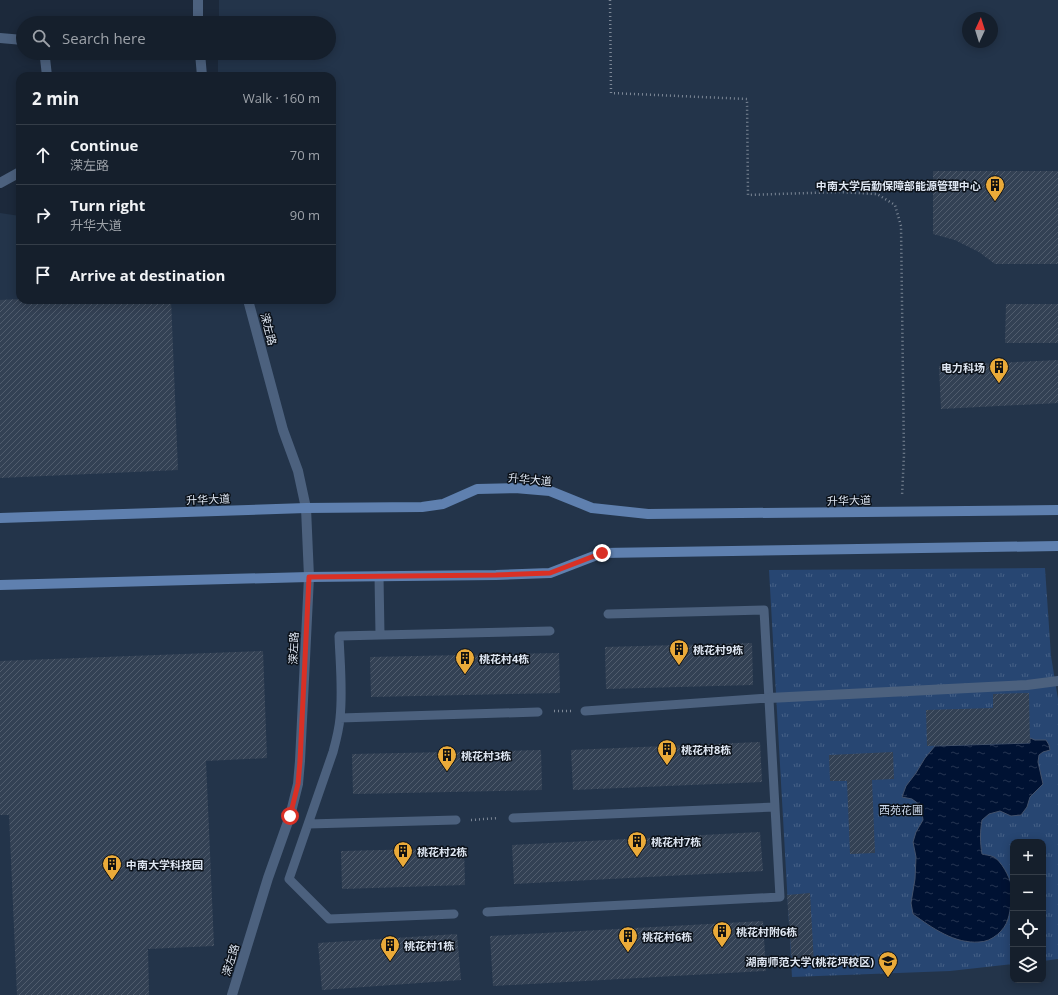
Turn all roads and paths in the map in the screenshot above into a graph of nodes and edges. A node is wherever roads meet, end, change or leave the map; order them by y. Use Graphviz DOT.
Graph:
graph roads {
  1 [pos="198,0"];
  2 [pos="610,0"];
  3 [pos="198,16"];
  4 [pos="0,38"];
  5 [pos="16,39"];
  6 [pos="45,60"];
  7 [pos="201,60"];
  8 [pos="47,72"];
  9 [pos="202,72"];
  10 [pos="16,174"];
  11 [pos="0,183"];
  12 [pos="249,304"];
  13 [pos="306,508"];
  14 [pos="1058,510"];
  15 [pos="901,511"];
  16 [pos="0,518"];
  17 [pos="1058,546"];
  18 [pos="379,576"];
  19 [pos="309,577"];
  20 [pos="0,585"];
  21 [pos="608,614"];
  22 [pos="550,631"];
  23 [pos="380,635"];
  24 [pos="1058,681"];
  25 [pos="769,698"];
  26 [pos="585,711"];
  27 [pos="538,712"];
  28 [pos="340,718"];
  29 [pos="775,806"];
  30 [pos="513,818"];
  31 [pos="456,820"];
  32 [pos="308,824"];
  33 [pos="487,912"];
  34 [pos="454,914"];
  35 [pos="232,995"];
  1 -- 3 [label="street"];
  2 -- 15 [label="path"];
  4 -- 5 [label="street"];
  6 -- 8 [label="street"];
  7 -- 9 [label="street"];
  10 -- 11 [label="street"];
  12 -- 13 [label="street, 溁左路"];
  13 -- 15 [label="street, 升华大道"];
  13 -- 16 [label="street, 升华大道"];
  13 -- 19 [label="street, 溁左路"];
  14 -- 15 [label="street, 升华大道"];
  17 -- 18 [label="street"];
  18 -- 19 [label="street"];
  18 -- 23 [label="lane"];
  19 -- 20 [label="street"];
  19 -- 35 [label="street, 溁左路"];
  21 -- 25 [label="lane"];
  22 -- 23 [label="lane"];
  23 -- 28 [label="lane"];
  24 -- 25 [label="street"];
  25 -- 26 [label="lane"];
  25 -- 29 [label="lane"];
  26 -- 27 [label="path"];
  27 -- 28 [label="lane"];
  28 -- 32 [label="lane"];
  29 -- 30 [label="lane"];
  29 -- 33 [label="lane"];
  30 -- 31 [label="path"];
  31 -- 32 [label="lane"];
  32 -- 34 [label="lane"];
}
